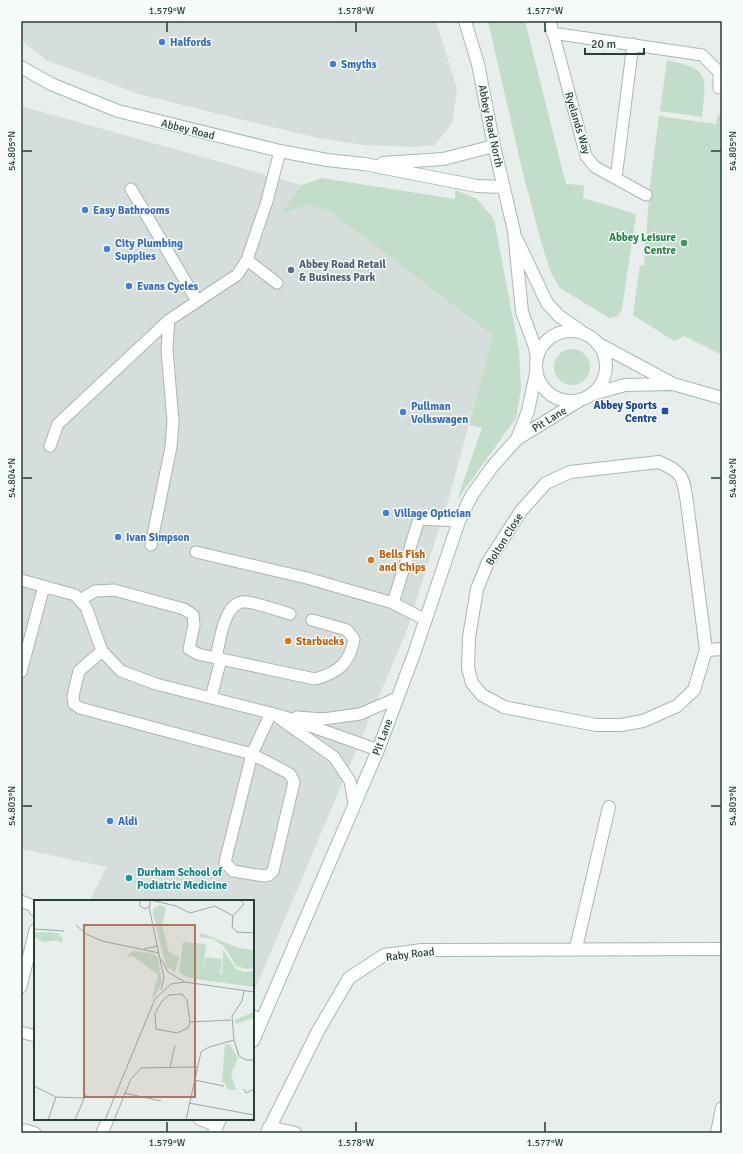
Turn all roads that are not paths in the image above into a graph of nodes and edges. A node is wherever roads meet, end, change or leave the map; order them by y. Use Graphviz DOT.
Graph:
graph roads {
  1 [pos="465,21"];
  2 [pos="550,21"];
  3 [pos="552,33"];
  4 [pos="633,44"];
  5 [pos="21,67"];
  6 [pos="722,88"];
  7 [pos="494,146"];
  8 [pos="280,152"];
  9 [pos="364,164"];
  10 [pos="616,178"];
  11 [pos="504,188"];
  12 [pos="131,190"];
  13 [pos="646,195"];
  14 [pos="514,231"];
  15 [pos="247,260"];
  16 [pos="277,283"];
  17 [pos="197,301"];
  18 [pos="169,320"];
  19 [pos="586,335"];
  20 [pos="596,343"];
  21 [pos="537,358"];
  22 [pos="536,372"];
  23 [pos="673,384"];
  24 [pos="587,396"];
  25 [pos="722,398"];
  26 [pos="517,439"];
  27 [pos="50,446"];
  28 [pos="459,521"];
  29 [pos="151,545"];
  30 [pos="196,552"];
  31 [pos="21,580"];
  32 [pos="44,586"];
  33 [pos="80,600"];
  34 [pos="393,603"];
  35 [pos="290,614"];
  36 [pos="312,620"];
  37 [pos="426,620"];
  38 [pos="722,649"];
  39 [pos="706,650"];
  40 [pos="102,651"];
  41 [pos="219,658"];
  42 [pos="21,672"];
  43 [pos="211,698"];
  44 [pos="397,698"];
  45 [pos="276,714"];
  46 [pos="378,750"];
  47 [pos="252,754"];
  48 [pos="354,803"];
  49 [pos="609,807"];
  50 [pos="21,901"];
  51 [pos="34,908"];
  52 [pos="34,934"];
  53 [pos="576,948"];
  54 [pos="722,949"];
  55 [pos="21,987"];
  56 [pos="258,1017"];
  57 [pos="21,1032"];
  58 [pos="34,1036"];
  59 [pos="254,1036"];
  60 [pos="722,1108"];
  61 [pos="108,1120"];
  62 [pos="202,1120"];
  63 [pos="217,1126"];
  64 [pos="268,1130"];
  65 [pos="21,1131"];
  66 [pos="35,1133"];
  67 [pos="102,1133"];
  68 [pos="295,1133"];
  69 [pos="717,1133"];
  1 -- 7 [label="street, Abbey Road North"];
  2 -- 3 [label="lane, Ryelands Way"];
  3 -- 4 [label="lane"];
  3 -- 10 [label="lane, Ryelands Way"];
  4 -- 6 [label="lane"];
  4 -- 10 [label="lane"];
  5 -- 8 [label="street, Abbey Road"];
  7 -- 9 [label="street, Abbey Road"];
  7 -- 11 [label="street, Abbey Road North"];
  8 -- 9 [label="street, Abbey Road"];
  8 -- 15 [label="lane"];
  9 -- 11 [label="street, Abbey Road"];
  10 -- 13 [label="lane, Ryelands Way"];
  11 -- 14 [label="street, Abbey Road North"];
  12 -- 17 [label="lane"];
  14 -- 19 [label="street"];
  14 -- 21 [label="street"];
  15 -- 16 [label="lane"];
  15 -- 17 [label="lane"];
  17 -- 18 [label="lane"];
  18 -- 27 [label="lane"];
  18 -- 29 [label="lane"];
  19 -- 20 [label="street"];
  19 -- 21 [label="street"];
  20 -- 23 [label="street"];
  20 -- 24 [label="street"];
  21 -- 22 [label="street"];
  22 -- 24 [label="street"];
  22 -- 26 [label="street, Pit Lane"];
  23 -- 24 [label="street"];
  23 -- 25 [label="street"];
  24 -- 26 [label="street, Pit Lane"];
  26 -- 28 [label="street, Pit Lane"];
  28 -- 34 [label="lane"];
  28 -- 37 [label="street, Pit Lane"];
  30 -- 34 [label="lane"];
  31 -- 32 [label="lane"];
  32 -- 33 [label="lane"];
  32 -- 42 [label="lane"];
  33 -- 40 [label="lane"];
  33 -- 41 [label="lane"];
  34 -- 37 [label="lane"];
  35 -- 41 [label="lane"];
  36 -- 41 [label="lane"];
  37 -- 44 [label="street, Pit Lane"];
  38 -- 39 [label="street"];
  39 -- 39 [label="street, Bolton Close"];
  40 -- 43 [label="lane"];
  40 -- 47 [label="lane"];
  41 -- 43 [label="lane"];
  43 -- 45 [label="lane"];
  44 -- 45 [label="lane"];
  44 -- 46 [label="street, Pit Lane"];
  45 -- 46 [label="lane"];
  45 -- 47 [label="lane"];
  45 -- 48 [label="lane"];
  46 -- 48 [label="street, Pit Lane"];
  47 -- 47 [label="lane"];
  48 -- 56 [label="street, Pit Lane"];
  49 -- 53 [label="street"];
  50 -- 51 [label="lane"];
  52 -- 55 [label="lane"];
  53 -- 54 [label="street, Raby Road"];
  53 -- 64 [label="street, Raby Road"];
  56 -- 59 [label="street, Pit Lane"];
  57 -- 58 [label="lane"];
  60 -- 69 [label="street"];
  61 -- 67 [label="lane"];
  62 -- 63 [label="lane"];
  64 -- 68 [label="street, Raby Road"];
  65 -- 66 [label="lane"];
}
